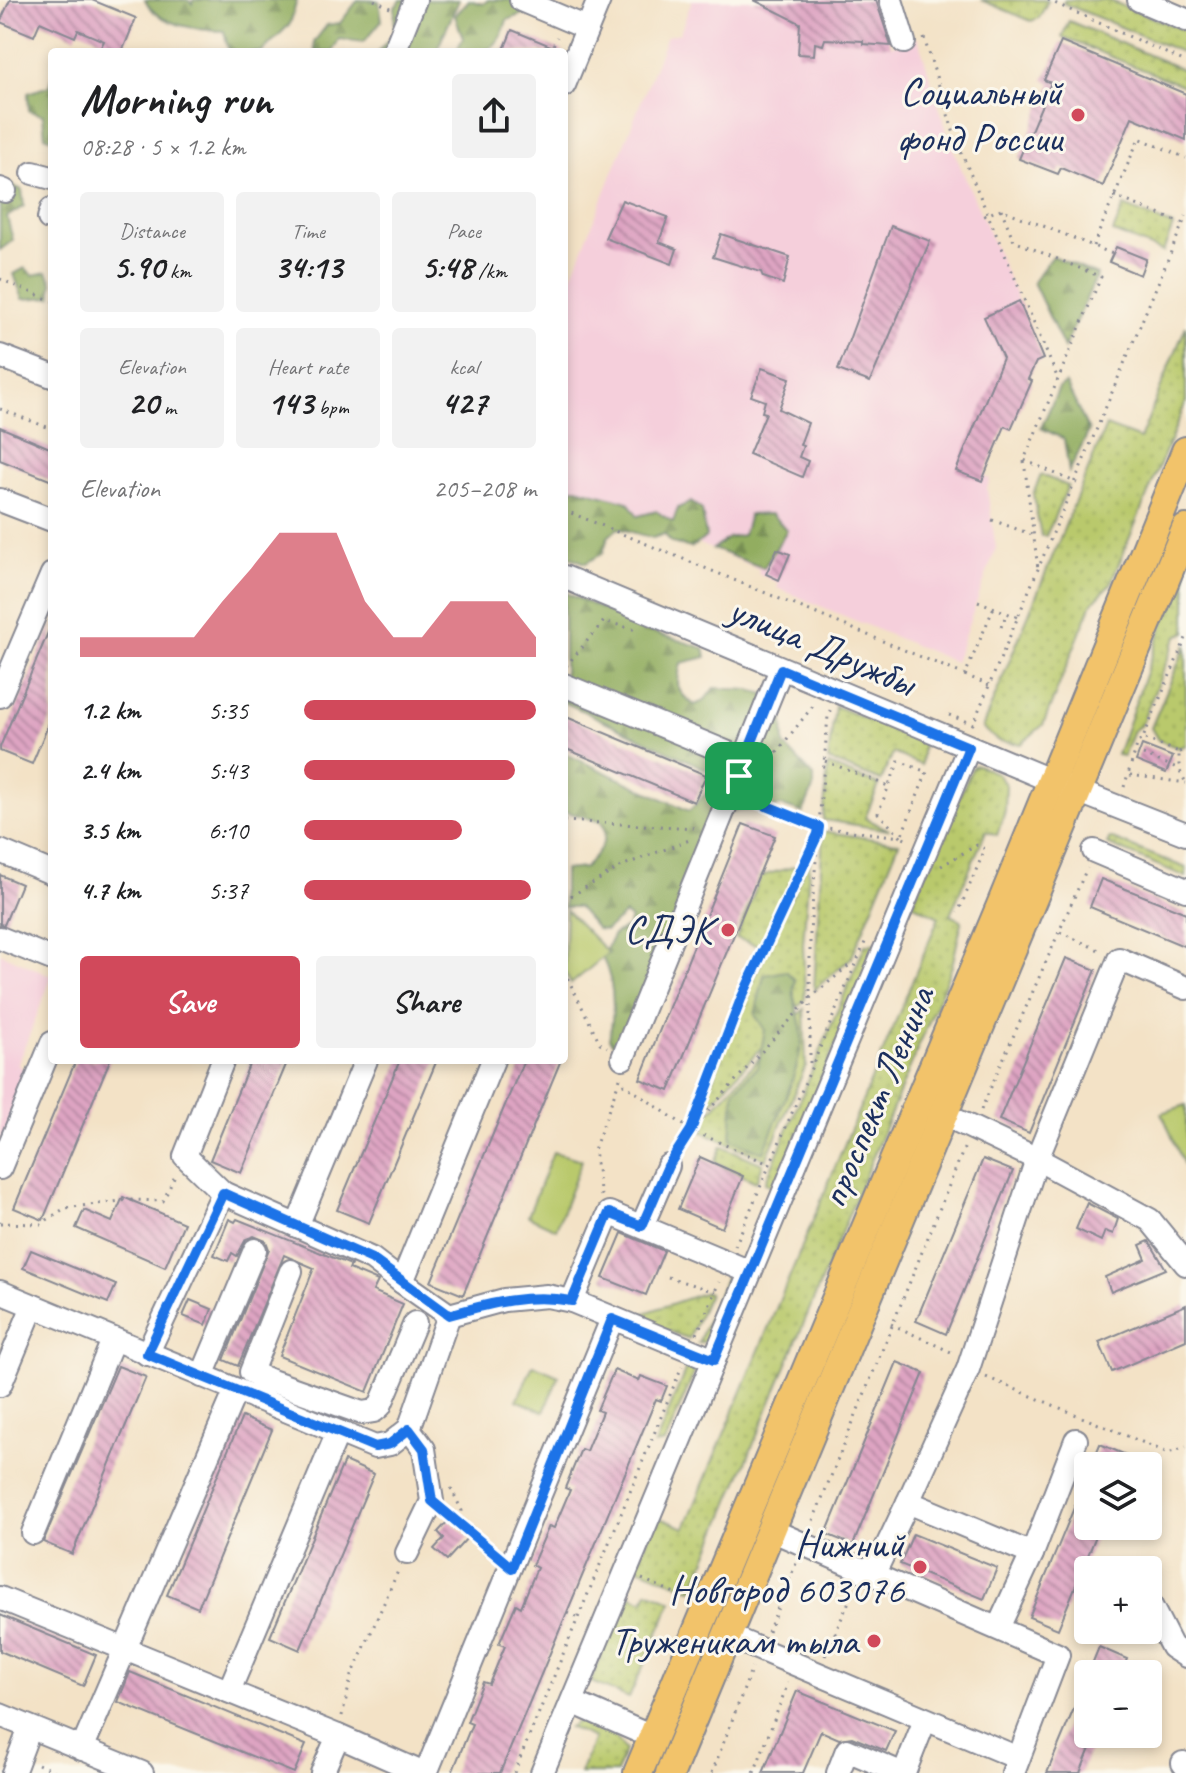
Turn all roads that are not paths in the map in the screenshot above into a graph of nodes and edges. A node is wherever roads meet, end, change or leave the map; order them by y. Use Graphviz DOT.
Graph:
graph roads {
  1 [pos="415,0"];
  2 [pos="521,0"];
  3 [pos="599,0"];
  4 [pos="891,0"];
  5 [pos="1139,0"];
  6 [pos="1186,20"];
  7 [pos="587,28"];
  8 [pos="902,33"];
  9 [pos="396,48"];
  10 [pos="568,75"];
  11 [pos="0,356"];
  12 [pos="48,374"];
  13 [pos="1186,451"];
  14 [pos="0,500"];
  15 [pos="48,518"];
  16 [pos="1186,529"];
  17 [pos="568,579"];
  18 [pos="48,583"];
  19 [pos="781,669"];
  20 [pos="568,687"];
  21 [pos="0,696"];
  22 [pos="969,747"];
  23 [pos="739,776"];
  24 [pos="1052,781"];
  25 [pos="1080,791"];
  26 [pos="1186,834"];
  27 [pos="0,851"];
  28 [pos="1094,851"];
  29 [pos="48,871"];
  30 [pos="1186,890"];
  31 [pos="0,938"];
  32 [pos="48,957"];
  33 [pos="1186,988"];
  34 [pos="48,1053"];
  35 [pos="623,1058"];
  36 [pos="221,1064"];
  37 [pos="364,1064"];
  38 [pos="491,1064"];
  39 [pos="945,1115"];
  40 [pos="1037,1159"];
  41 [pos="668,1166"];
  42 [pos="0,1168"];
  43 [pos="223,1193"];
  44 [pos="297,1226"];
  45 [pos="642,1226"];
  46 [pos="255,1250"];
  47 [pos="1186,1264"];
  48 [pos="291,1271"];
  49 [pos="750,1272"];
  50 [pos="402,1282"];
  51 [pos="0,1292"];
  52 [pos="572,1301"];
  53 [pos="33,1306"];
  54 [pos="449,1315"];
  55 [pos="612,1319"];
  56 [pos="415,1323"];
  57 [pos="113,1340"];
  58 [pos="147,1354"];
  59 [pos="714,1360"];
  60 [pos="202,1376"];
  61 [pos="0,1385"];
  62 [pos="262,1389"];
  63 [pos="236,1390"];
  64 [pos="409,1429"];
  65 [pos="338,1432"];
  66 [pos="1076,1440"];
  67 [pos="908,1502"];
  68 [pos="771,1530"];
  69 [pos="33,1533"];
  70 [pos="407,1553"];
  71 [pos="1032,1554"];
  72 [pos="863,1571"];
  73 [pos="0,1598"];
  74 [pos="1162,1627"];
  75 [pos="998,1628"];
  76 [pos="726,1635"];
  77 [pos="125,1650"];
  78 [pos="1186,1656"];
  79 [pos="229,1691"];
  80 [pos="572,1702"];
  81 [pos="0,1715"];
  82 [pos="925,1720"];
  83 [pos="30,1728"];
  84 [pos="338,1736"];
  85 [pos="652,1737"];
  86 [pos="82,1749"];
  87 [pos="1016,1765"];
  88 [pos="13,1773"];
  89 [pos="142,1773"];
  90 [pos="322,1773"];
  91 [pos="424,1773"];
  92 [pos="542,1773"];
  93 [pos="638,1773"];
  94 [pos="670,1773"];
  95 [pos="838,1773"];
  96 [pos="902,1773"];
  1 -- 9 [label="street"];
  2 -- 7 [label="street"];
  3 -- 7 [label="street"];
  4 -- 8 [label="street"];
  5 -- 6 [label="street"];
  7 -- 10 [label="street"];
  11 -- 12 [label="street"];
  13 -- 24 [label="main road, проспект Ленина"];
  14 -- 15 [label="street"];
  16 -- 25 [label="main road, проспект Ленина"];
  17 -- 19 [label="street, улица Дружбы"];
  18 -- 21 [label="street"];
  19 -- 22 [label="street, улица Дружбы"];
  19 -- 23 [label="street"];
  20 -- 23 [label="street"];
  22 -- 24 [label="street, улица Дружбы"];
  22 -- 49 [label="street"];
  23 -- 35 [label="street"];
  24 -- 25 [label="street, улица Дружбы"];
  24 -- 85 [label="main road, проспект Ленина"];
  25 -- 26 [label="street, улица Дружбы"];
  25 -- 39 [label="main road, проспект Ленина"];
  27 -- 29 [label="street"];
  28 -- 30 [label="street"];
  31 -- 32 [label="street"];
  33 -- 40 [label="street"];
  34 -- 42 [label="street"];
  36 -- 43 [label="street"];
  37 -- 44 [label="street"];
  38 -- 50 [label="street"];
  39 -- 40 [label="street"];
  39 -- 68 [label="main road, проспект Ленина"];
  40 -- 47 [label="street"];
  40 -- 67 [label="street"];
  41 -- 45 [label="street"];
  43 -- 44 [label="street"];
  43 -- 58 [label="street"];
  44 -- 50 [label="street"];
  45 -- 49 [label="street"];
  45 -- 52 [label="street"];
  46 -- 60 [label="street"];
  48 -- 62 [label="street"];
  49 -- 59 [label="street"];
  50 -- 54 [label="street"];
  51 -- 53 [label="street"];
  52 -- 54 [label="street"];
  52 -- 55 [label="street"];
  53 -- 57 [label="street"];
  53 -- 61 [label="street"];
  54 -- 64 [label="street"];
  55 -- 59 [label="street"];
  55 -- 91 [label="street"];
  56 -- 62 [label="street"];
  57 -- 58 [label="street"];
  57 -- 69 [label="street"];
  58 -- 60 [label="street"];
  59 -- 80 [label="street"];
  60 -- 63 [label="street"];
  62 -- 63 [label="street"];
  62 -- 65 [label="street"];
  63 -- 77 [label="street"];
  64 -- 65 [label="street"];
  64 -- 70 [label="street"];
  65 -- 79 [label="street"];
  66 -- 71 [label="street"];
  67 -- 71 [label="street"];
  67 -- 72 [label="street"];
  68 -- 72 [label="street"];
  68 -- 76 [label="main road, проспект Ленина"];
  71 -- 75 [label="street"];
  72 -- 75 [label="street"];
  73 -- 77 [label="street"];
  74 -- 78 [label="street"];
  75 -- 87 [label="street"];
  76 -- 82 [label="street"];
  76 -- 94 [label="main road, проспект Ленина"];
  77 -- 79 [label="street"];
  77 -- 86 [label="street"];
  79 -- 84 [label="street"];
  80 -- 85 [label="street"];
  80 -- 92 [label="street"];
  81 -- 83 [label="street"];
  82 -- 87 [label="street"];
  82 -- 96 [label="street"];
  83 -- 86 [label="street"];
  83 -- 88 [label="street"];
  84 -- 90 [label="street"];
  84 -- 91 [label="street"];
  85 -- 93 [label="main road, проспект Ленина"];
  86 -- 89 [label="street"];
  95 -- 96 [label="street"];
}
